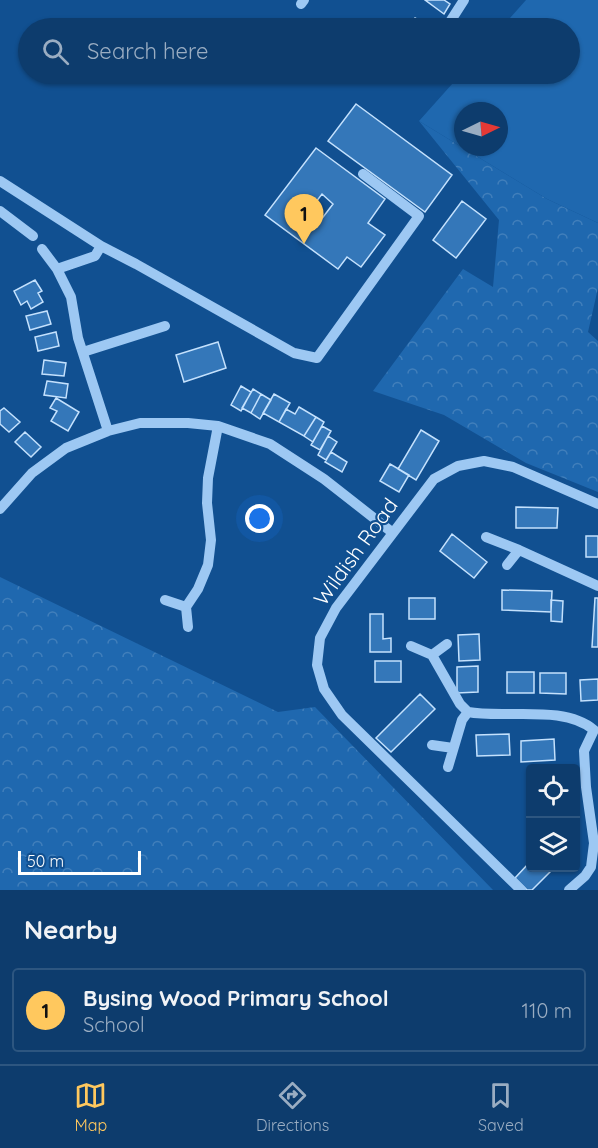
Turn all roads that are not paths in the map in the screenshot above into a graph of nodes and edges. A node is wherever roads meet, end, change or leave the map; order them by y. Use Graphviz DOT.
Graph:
graph roads {
  1 [pos="464,0"];
  2 [pos="452,18"];
  3 [pos="363,174"];
  4 [pos="0,181"];
  5 [pos="0,211"];
  6 [pos="33,236"];
  7 [pos="101,246"];
  8 [pos="42,249"];
  9 [pos="57,269"];
  10 [pos="165,326"];
  11 [pos="82,352"];
  12 [pos="218,426"];
  13 [pos="108,431"];
  14 [pos="598,504"];
  15 [pos="0,509"];
  16 [pos="393,532"];
  17 [pos="486,537"];
  18 [pos="519,550"];
  19 [pos="507,565"];
  20 [pos="598,586"];
  21 [pos="165,600"];
  22 [pos="186,607"];
  23 [pos="188,627"];
  24 [pos="447,644"];
  25 [pos="411,646"];
  26 [pos="432,656"];
  27 [pos="468,712"];
  28 [pos="596,730"];
  29 [pos="432,745"];
  30 [pos="453,748"];
  31 [pos="448,767"];
  32 [pos="595,867"];
  33 [pos="521,890"];
  34 [pos="569,890"];
  1 -- 2 [label="street"];
  3 -- 7 [label="street"];
  4 -- 7 [label="street"];
  5 -- 6 [label="street"];
  7 -- 9 [label="street"];
  8 -- 9 [label="street"];
  9 -- 11 [label="street"];
  10 -- 11 [label="street"];
  11 -- 13 [label="street"];
  12 -- 13 [label="street"];
  12 -- 16 [label="street"];
  12 -- 22 [label="street"];
  13 -- 15 [label="street"];
  14 -- 16 [label="street, Wildish Road"];
  16 -- 33 [label="street, Wildish Road"];
  17 -- 18 [label="street"];
  18 -- 19 [label="street"];
  18 -- 20 [label="street"];
  21 -- 22 [label="street"];
  22 -- 23 [label="street"];
  24 -- 26 [label="street"];
  25 -- 26 [label="street"];
  26 -- 27 [label="street"];
  27 -- 28 [label="street"];
  27 -- 30 [label="street"];
  28 -- 32 [label="street"];
  29 -- 30 [label="street"];
  30 -- 31 [label="street"];
  32 -- 34 [label="street"];
}
